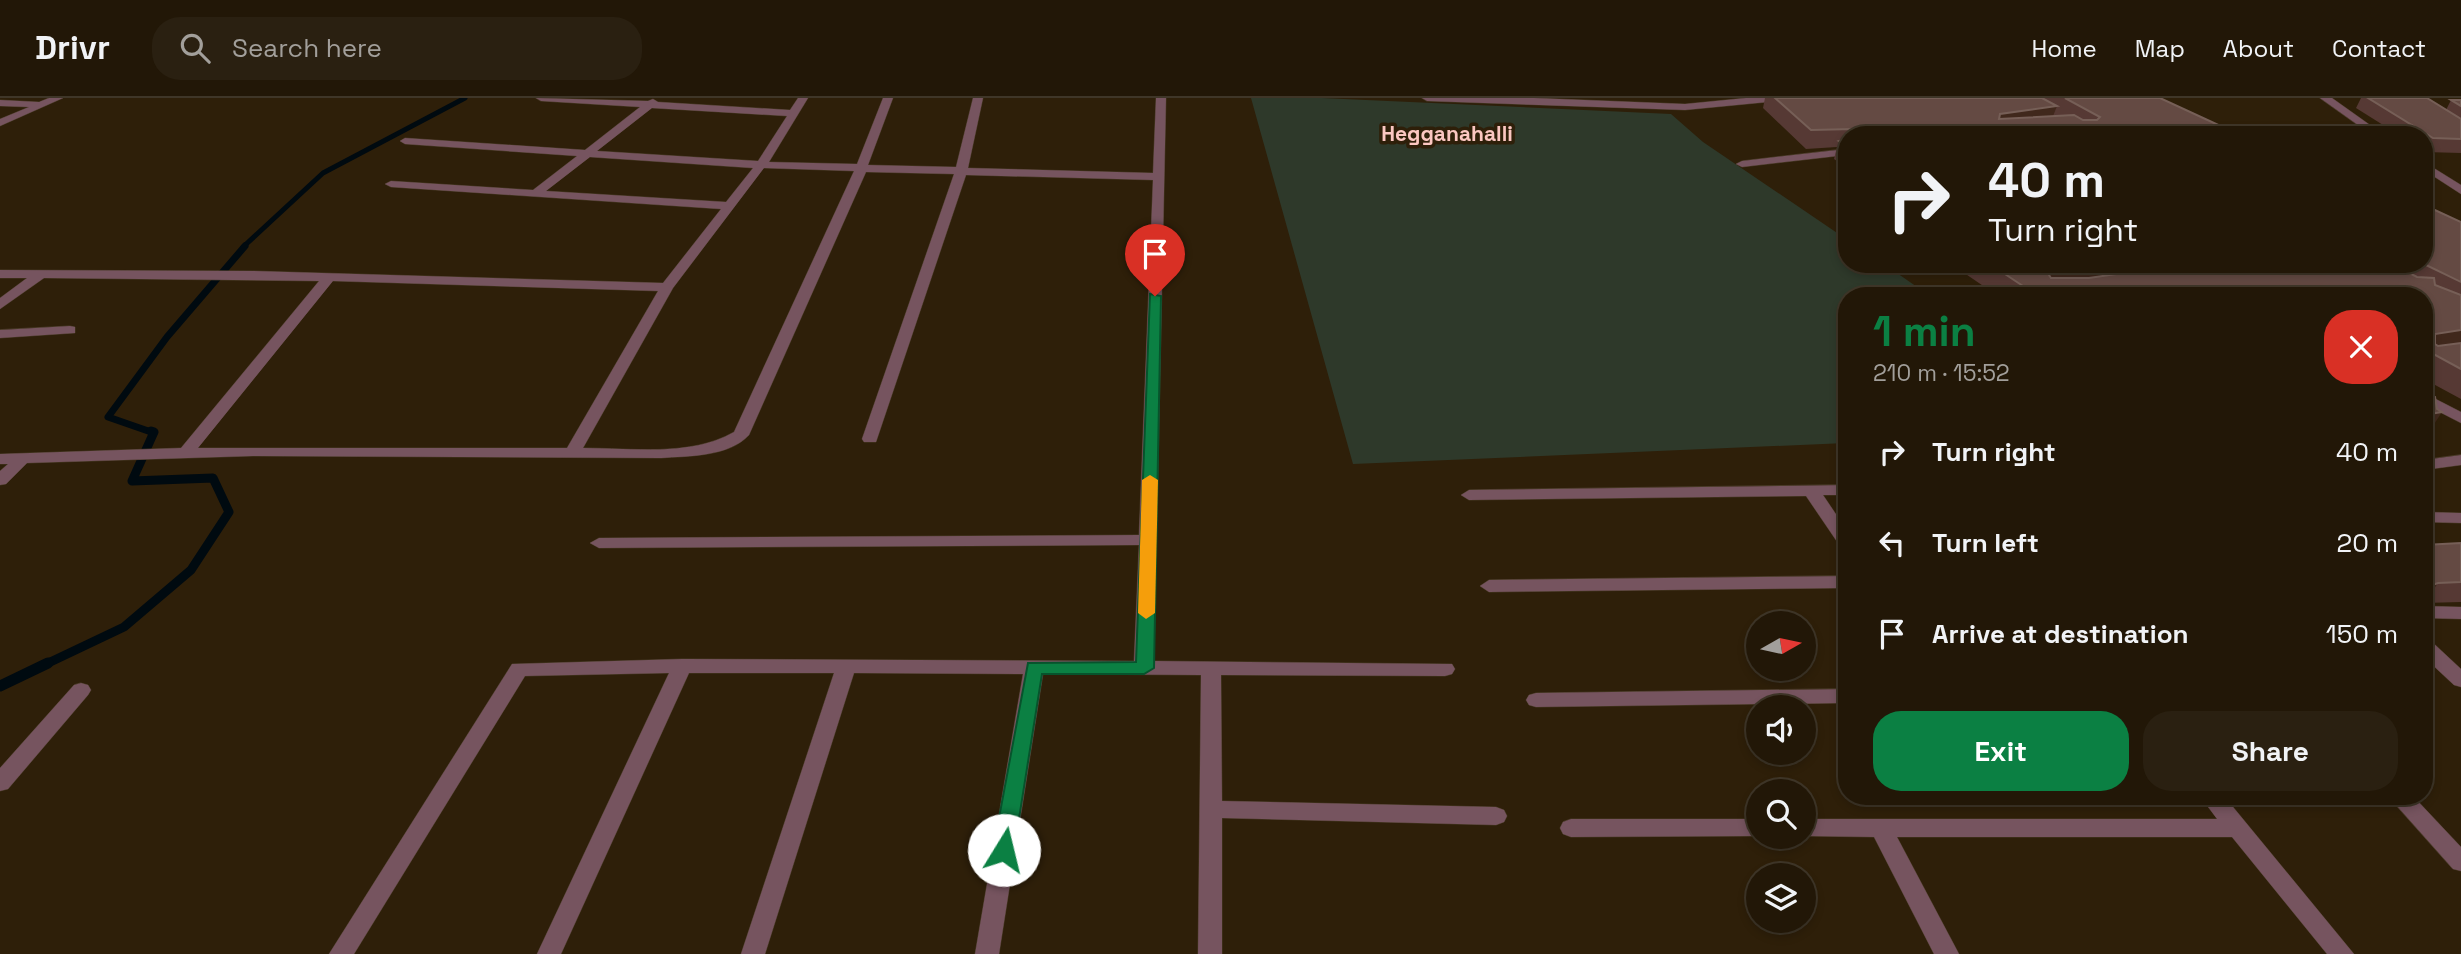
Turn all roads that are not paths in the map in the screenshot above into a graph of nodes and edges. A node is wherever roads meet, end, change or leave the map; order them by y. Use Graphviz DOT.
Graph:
graph roads {
  1 [pos="58,98"];
  2 [pos="541,98"];
  3 [pos="803,98"];
  4 [pos="888,98"];
  5 [pos="978,98"];
  6 [pos="1161,98"];
  7 [pos="1427,98"];
  8 [pos="1482,98"];
  9 [pos="1778,98"];
  10 [pos="2325,98"];
  11 [pos="654,101"];
  12 [pos="0,103"];
  13 [pos="43,105"];
  14 [pos="793,113"];
  15 [pos="0,123"];
  16 [pos="2366,126"];
  17 [pos="405,141"];
  18 [pos="589,152"];
  19 [pos="1838,153"];
  20 [pos="761,164"];
  21 [pos="1742,164"];
  22 [pos="862,167"];
  23 [pos="2433,171"];
  24 [pos="961,172"];
  25 [pos="1160,177"];
  26 [pos="391,184"];
  27 [pos="2461,190"];
  28 [pos="536,193"];
  29 [pos="728,206"];
  30 [pos="0,274"];
  31 [pos="41,274"];
  32 [pos="329,277"];
  33 [pos="667,287"];
  34 [pos="0,305"];
  35 [pos="70,330"];
  36 [pos="0,334"];
  37 [pos="2433,403"];
  38 [pos="2461,418"];
  39 [pos="870,439"];
  40 [pos="572,453"];
  41 [pos="185,454"];
  42 [pos="0,459"];
  43 [pos="22,459"];
  44 [pos="2461,460"];
  45 [pos="2433,463"];
  46 [pos="0,480"];
  47 [pos="1838,490"];
  48 [pos="1811,491"];
  49 [pos="1469,495"];
  50 [pos="2433,517"];
  51 [pos="2461,518"];
  52 [pos="1838,530"];
  53 [pos="1148,540"];
  54 [pos="599,543"];
  55 [pos="1838,582"];
  56 [pos="1489,586"];
  57 [pos="2433,612"];
  58 [pos="2461,613"];
  59 [pos="2433,654"];
  60 [pos="682,666"];
  61 [pos="846,667"];
  62 [pos="1034,667"];
  63 [pos="1144,668"];
  64 [pos="1211,668"];
  65 [pos="1445,669"];
  66 [pos="2461,680"];
  67 [pos="81,690"];
  68 [pos="1838,696"];
  69 [pos="1536,700"];
  70 [pos="0,783"];
  71 [pos="2218,805"];
  72 [pos="2407,805"];
  73 [pos="1211,809"];
  74 [pos="1496,816"];
  75 [pos="1571,828"];
  76 [pos="1746,828"];
  77 [pos="1816,828"];
  78 [pos="1881,828"];
  79 [pos="2237,828"];
  80 [pos="2461,862"];
  81 [pos="341,954"];
  82 [pos="549,954"];
  83 [pos="752,954"];
  84 [pos="987,954"];
  85 [pos="1210,954"];
  86 [pos="1947,954"];
  87 [pos="2342,954"];
  1 -- 13 [label="street"];
  2 -- 11 [label="street"];
  3 -- 14 [label="street"];
  4 -- 22 [label="street"];
  5 -- 24 [label="street"];
  6 -- 25 [label="street"];
  7 -- 8 [label="street"];
  8 -- 9 [label="street"];
  10 -- 16 [label="street"];
  11 -- 14 [label="street"];
  11 -- 18 [label="street"];
  12 -- 13 [label="street"];
  13 -- 15 [label="street"];
  14 -- 20 [label="street"];
  17 -- 18 [label="street"];
  18 -- 20 [label="street"];
  18 -- 28 [label="street"];
  19 -- 21 [label="street"];
  20 -- 22 [label="street"];
  20 -- 29 [label="street"];
  22 -- 24 [label="street"];
  22 -- 40 [label="street"];
  23 -- 27 [label="street"];
  24 -- 25 [label="street"];
  24 -- 39 [label="street"];
  25 -- 53 [label="street"];
  26 -- 28 [label="street"];
  28 -- 29 [label="street"];
  29 -- 33 [label="street"];
  30 -- 31 [label="street"];
  31 -- 32 [label="street"];
  31 -- 34 [label="street"];
  32 -- 33 [label="street"];
  32 -- 41 [label="street"];
  33 -- 40 [label="street"];
  35 -- 36 [label="street"];
  37 -- 38 [label="street"];
  40 -- 41 [label="street"];
  41 -- 43 [label="street"];
  42 -- 43 [label="street"];
  43 -- 46 [label="street"];
  44 -- 45 [label="street"];
  47 -- 48 [label="street"];
  48 -- 49 [label="street"];
  48 -- 52 [label="street"];
  50 -- 51 [label="street"];
  53 -- 54 [label="street"];
  53 -- 63 [label="street"];
  55 -- 56 [label="street"];
  57 -- 58 [label="street"];
  59 -- 66 [label="street"];
  60 -- 61 [label="street"];
  60 -- 81 [label="street"];
  60 -- 82 [label="street"];
  61 -- 62 [label="street"];
  61 -- 83 [label="street"];
  62 -- 63 [label="street"];
  62 -- 84 [label="street"];
  63 -- 64 [label="street"];
  64 -- 65 [label="street"];
  64 -- 73 [label="street"];
  67 -- 70 [label="street"];
  68 -- 69 [label="street"];
  71 -- 79 [label="street"];
  72 -- 80 [label="street"];
  73 -- 74 [label="street"];
  73 -- 85 [label="street"];
  75 -- 76 [label="street"];
  77 -- 78 [label="street"];
  78 -- 79 [label="street"];
  78 -- 86 [label="street"];
  79 -- 87 [label="street"];
}
